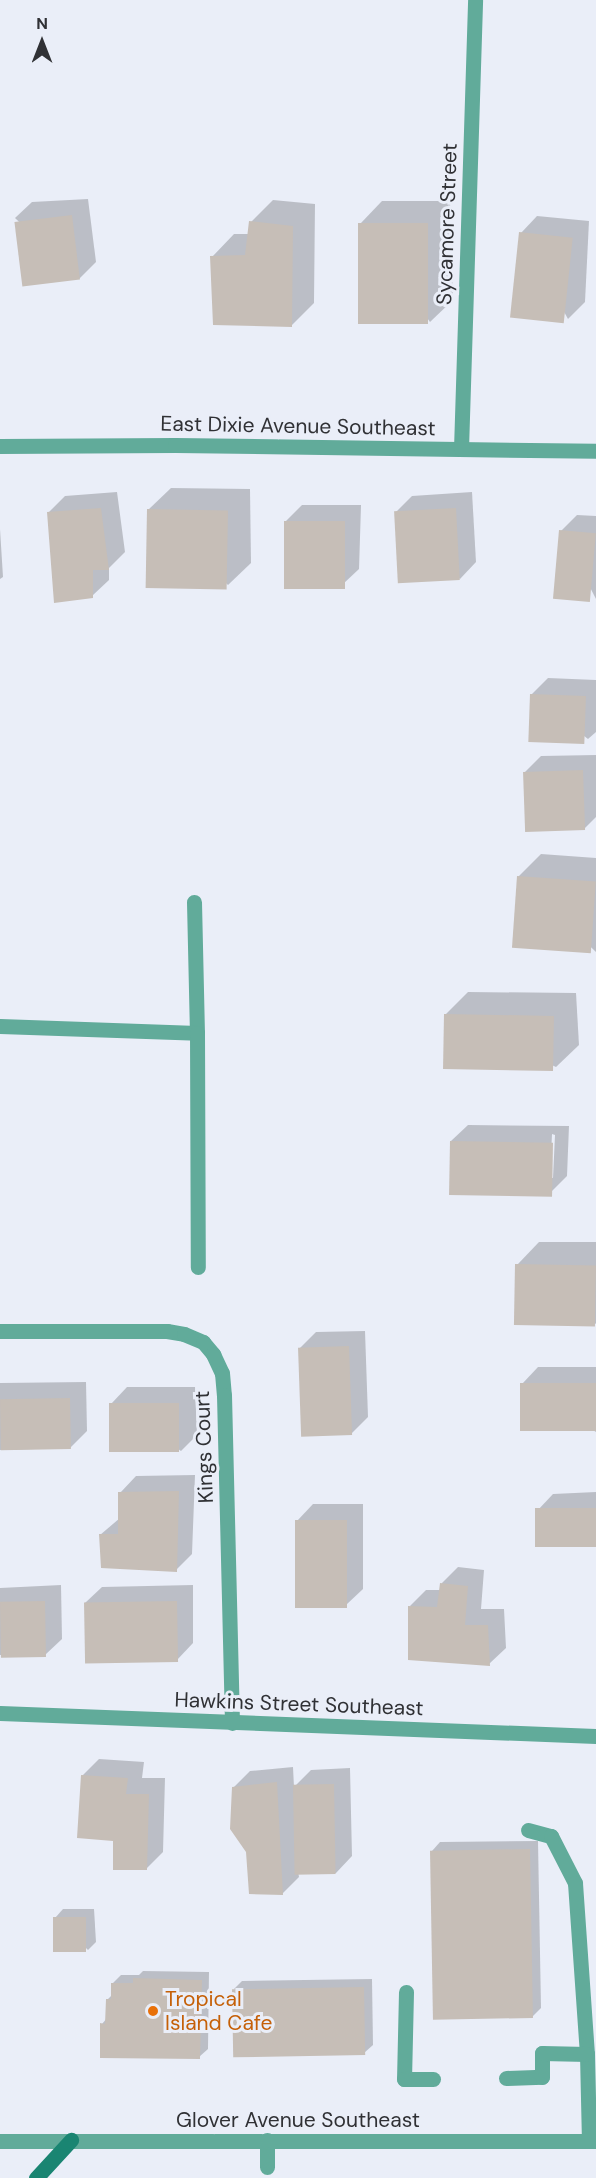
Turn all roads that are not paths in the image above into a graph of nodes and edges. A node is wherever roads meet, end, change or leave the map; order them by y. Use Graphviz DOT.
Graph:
graph roads {
  1 [pos="476,0"];
  2 [pos="0,446"];
  3 [pos="461,449"];
  4 [pos="596,451"];
  5 [pos="194,902"];
  6 [pos="0,1026"];
  7 [pos="197,1033"];
  8 [pos="198,1267"];
  9 [pos="0,1331"];
  10 [pos="0,1713"];
  11 [pos="232,1724"];
  12 [pos="596,1736"];
  13 [pos="528,1830"];
  14 [pos="406,1992"];
  15 [pos="587,2054"];
  16 [pos="506,2078"];
  17 [pos="433,2079"];
  18 [pos="71,2140"];
  19 [pos="267,2140"];
  20 [pos="0,2141"];
  21 [pos="592,2141"];
  22 [pos="267,2167"];
  23 [pos="36,2178"];
  1 -- 3 [label="street, Sycamore Street"];
  2 -- 3 [label="street, East Dixie Avenue Southeast"];
  3 -- 4 [label="street, East Dixie Avenue Southeast"];
  5 -- 7 [label="street"];
  6 -- 7 [label="street"];
  7 -- 8 [label="street"];
  9 -- 11 [label="street, Kings Court"];
  10 -- 11 [label="street, Hawkins Street Southeast"];
  11 -- 12 [label="street, Hawkins Street Southeast"];
  13 -- 15 [label="street"];
  14 -- 17 [label="street"];
  15 -- 16 [label="street"];
  15 -- 21 [label="street"];
  18 -- 19 [label="street, Glover Avenue Southeast"];
  18 -- 20 [label="street, Glover Avenue Southeast"];
  18 -- 23 [label="main road"];
  19 -- 21 [label="street, Glover Avenue Southeast"];
  19 -- 22 [label="street"];
}
